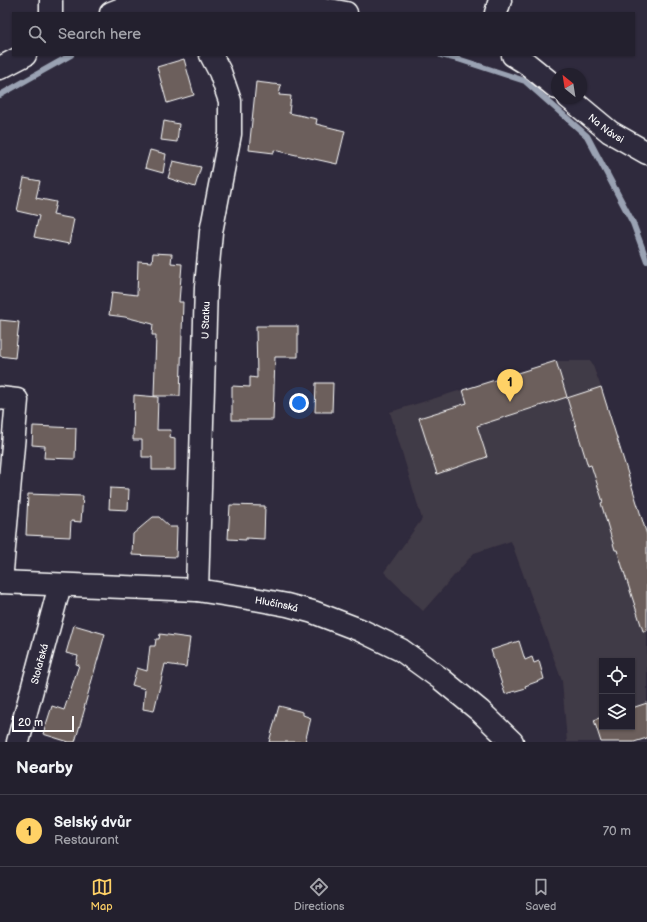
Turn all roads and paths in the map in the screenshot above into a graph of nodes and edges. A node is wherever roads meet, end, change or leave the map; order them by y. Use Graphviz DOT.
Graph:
graph roads {
  1 [pos="51,0"];
  2 [pos="500,0"];
  3 [pos="119,8"];
  4 [pos="200,10"];
  5 [pos="51,12"];
  6 [pos="340,12"];
  7 [pos="496,12"];
  8 [pos="23,56"];
  9 [pos="212,56"];
  10 [pos="515,56"];
  11 [pos="0,68"];
  12 [pos="551,83"];
  13 [pos="576,104"];
  14 [pos="647,153"];
  15 [pos="0,398"];
  16 [pos="0,582"];
  17 [pos="60,585"];
  18 [pos="197,590"];
  19 [pos="22,741"];
  20 [pos="512,742"];
  1 -- 5 [label="street"];
  2 -- 7 [label="street"];
  3 -- 4 [label="street"];
  4 -- 6 [label="street"];
  8 -- 11 [label="street"];
  9 -- 18 [label="street, U Statku"];
  10 -- 12 [label="street"];
  13 -- 14 [label="street, Na Návsi"];
  15 -- 16 [label="street"];
  16 -- 17 [label="street, Hlučínská"];
  17 -- 18 [label="street, Hlučínská"];
  17 -- 19 [label="street, Stolařská"];
  18 -- 20 [label="street, Hlučínská"];
}
